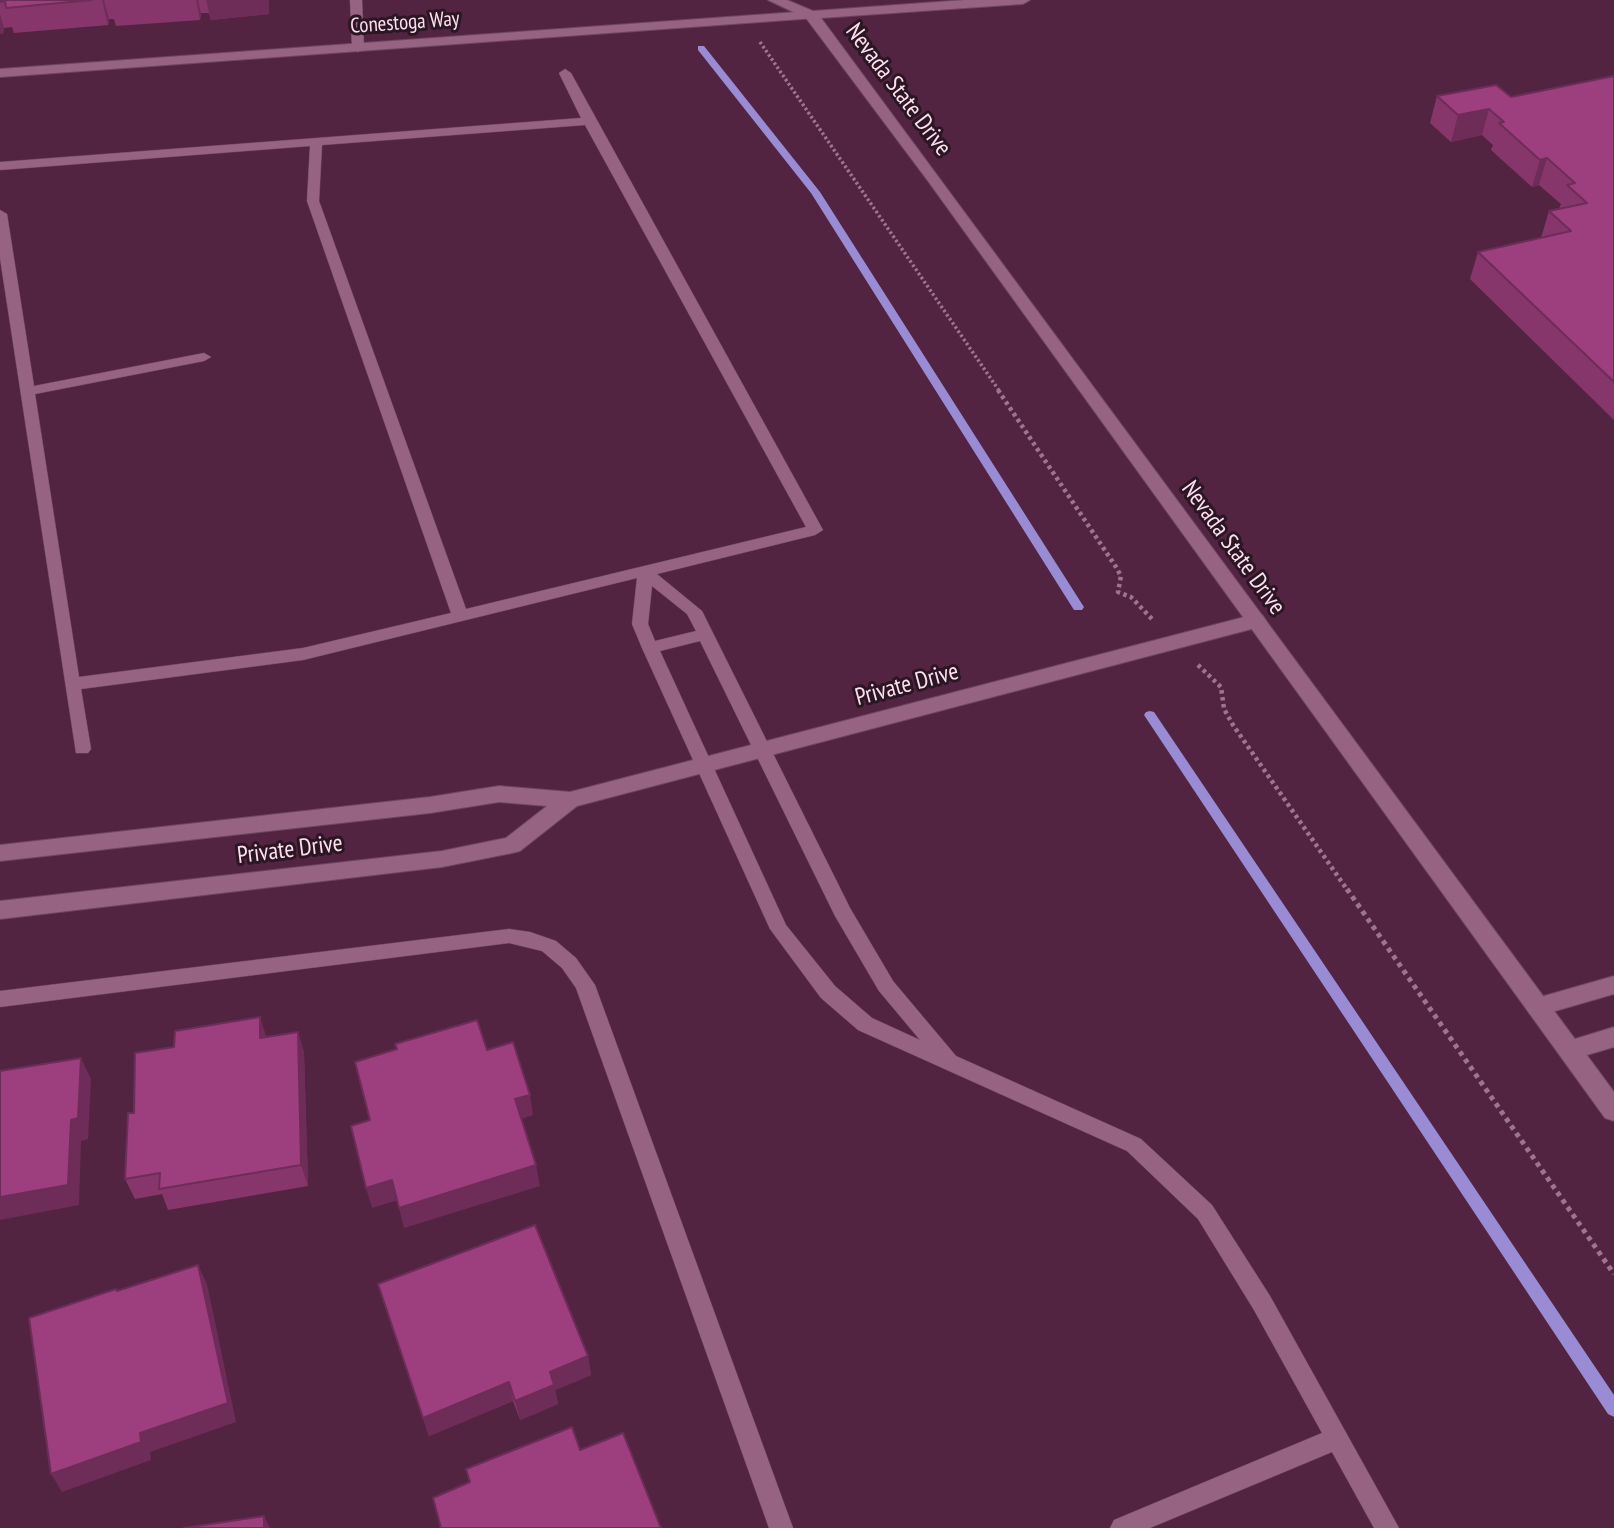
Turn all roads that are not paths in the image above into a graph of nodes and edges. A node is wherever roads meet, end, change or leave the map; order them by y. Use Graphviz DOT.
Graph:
graph roads {
  1 [pos="356,0"];
  2 [pos="775,0"];
  3 [pos="1023,0"];
  4 [pos="812,8"];
  5 [pos="358,48"];
  6 [pos="0,73"];
  7 [pos="565,73"];
  8 [pos="589,121"];
  9 [pos="316,142"];
  10 [pos="0,166"];
  11 [pos="0,214"];
  12 [pos="204,357"];
  13 [pos="29,391"];
  14 [pos="646,573"];
  15 [pos="461,617"];
  16 [pos="1256,621"];
  17 [pos="705,634"];
  18 [pos="650,648"];
  19 [pos="72,684"];
  20 [pos="82,749"];
  21 [pos="762,750"];
  22 [pos="704,765"];
  23 [pos="570,800"];
  24 [pos="0,853"];
  25 [pos="0,911"];
  26 [pos="1614,985"];
  27 [pos="0,999"];
  28 [pos="1538,1007"];
  29 [pos="1614,1037"];
  30 [pos="1570,1050"];
  31 [pos="951,1064"];
  32 [pos="1614,1111"];
  33 [pos="1338,1438"];
  34 [pos="780,1528"];
  35 [pos="1122,1528"];
  36 [pos="1387,1528"];
  1 -- 5 [label="lane"];
  2 -- 4 [label="street, Nevada State Drive"];
  3 -- 4 [label="street, Conestoga Way"];
  4 -- 5 [label="street, Conestoga Way"];
  4 -- 16 [label="street, Nevada State Drive"];
  5 -- 6 [label="street, Conestoga Way"];
  7 -- 8 [label="lane"];
  8 -- 9 [label="lane"];
  8 -- 14 [label="lane"];
  9 -- 10 [label="lane"];
  9 -- 15 [label="lane"];
  11 -- 13 [label="lane"];
  12 -- 13 [label="lane"];
  13 -- 19 [label="lane"];
  14 -- 15 [label="lane"];
  14 -- 17 [label="lane"];
  14 -- 18 [label="lane"];
  15 -- 19 [label="lane"];
  16 -- 21 [label="street, Private Drive"];
  16 -- 28 [label="street, Nevada State Drive"];
  17 -- 18 [label="lane"];
  17 -- 21 [label="lane"];
  18 -- 22 [label="lane"];
  19 -- 20 [label="lane"];
  21 -- 22 [label="street, Private Drive"];
  21 -- 31 [label="lane"];
  22 -- 23 [label="street, Private Drive"];
  22 -- 31 [label="lane"];
  23 -- 24 [label="street, Private Drive"];
  23 -- 25 [label="street, Private Drive"];
  26 -- 28 [label="street"];
  27 -- 34 [label="lane"];
  28 -- 30 [label="street, Nevada State Drive"];
  29 -- 30 [label="street"];
  30 -- 32 [label="street, Nevada State Drive"];
  31 -- 33 [label="lane"];
  33 -- 35 [label="lane"];
  33 -- 36 [label="lane"];
}
